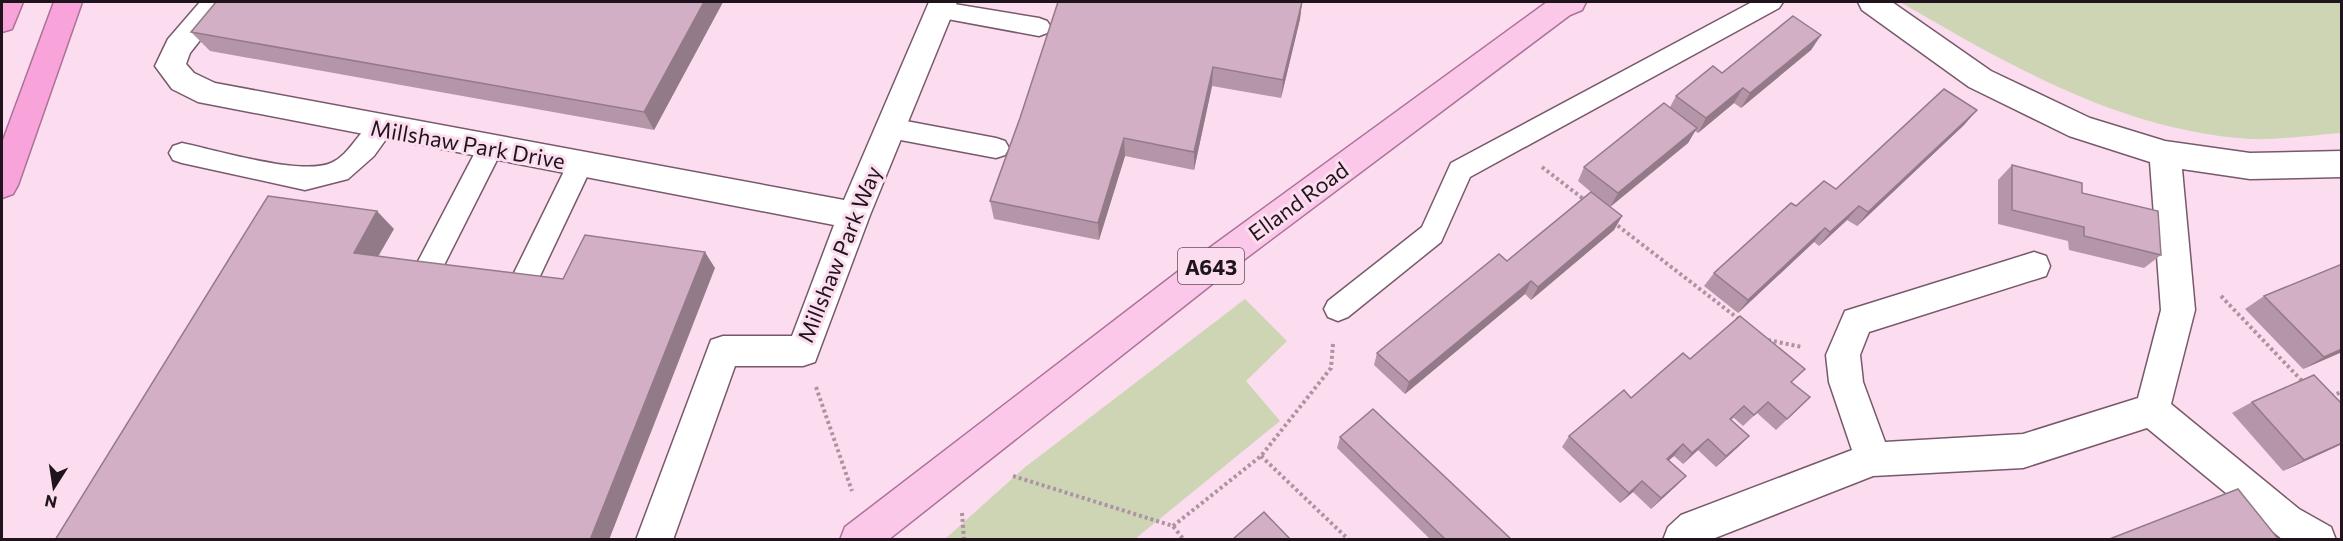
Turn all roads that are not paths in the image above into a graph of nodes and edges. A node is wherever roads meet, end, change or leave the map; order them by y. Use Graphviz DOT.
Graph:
graph roads {
  1 [pos="9,2"];
  2 [pos="68,2"];
  3 [pos="216,2"];
  4 [pos="1771,2"];
  5 [pos="1872,2"];
  6 [pos="1562,3"];
  7 [pos="941,6"];
  8 [pos="2,21"];
  9 [pos="1039,27"];
  10 [pos="381,128"];
  11 [pos="890,128"];
  12 [pos="490,148"];
  13 [pos="996,148"];
  14 [pos="182,153"];
  15 [pos="2164,154"];
  16 [pos="580,164"];
  17 [pos="2342,164"];
  18 [pos="2,185"];
  19 [pos="854,215"];
  20 [pos="2034,266"];
  21 [pos="424,277"];
  22 [pos="520,289"];
  23 [pos="1338,309"];
  24 [pos="2152,410"];
  25 [pos="1873,459"];
  26 [pos="862,535"];
  27 [pos="654,540"];
  28 [pos="1681,540"];
  29 [pos="2318,540"];
  1 -- 8 [label="highway"];
  2 -- 18 [label="highway"];
  3 -- 10 [label="street, Millshaw Park Drive"];
  4 -- 23 [label="lane"];
  5 -- 15 [label="street"];
  6 -- 26 [label="main road, Elland Road / A643"];
  7 -- 9 [label="lane"];
  7 -- 11 [label="street, Millshaw Park Way"];
  10 -- 12 [label="street, Millshaw Park Drive"];
  10 -- 14 [label="lane"];
  11 -- 13 [label="lane"];
  11 -- 19 [label="street, Millshaw Park Way"];
  12 -- 16 [label="street, Millshaw Park Drive"];
  12 -- 21 [label="lane"];
  15 -- 17 [label="street"];
  15 -- 24 [label="street"];
  16 -- 19 [label="street, Millshaw Park Drive"];
  16 -- 22 [label="lane"];
  19 -- 27 [label="street, Millshaw Park Way"];
  20 -- 25 [label="street"];
  24 -- 25 [label="street"];
  24 -- 29 [label="street"];
  25 -- 28 [label="street"];
}
